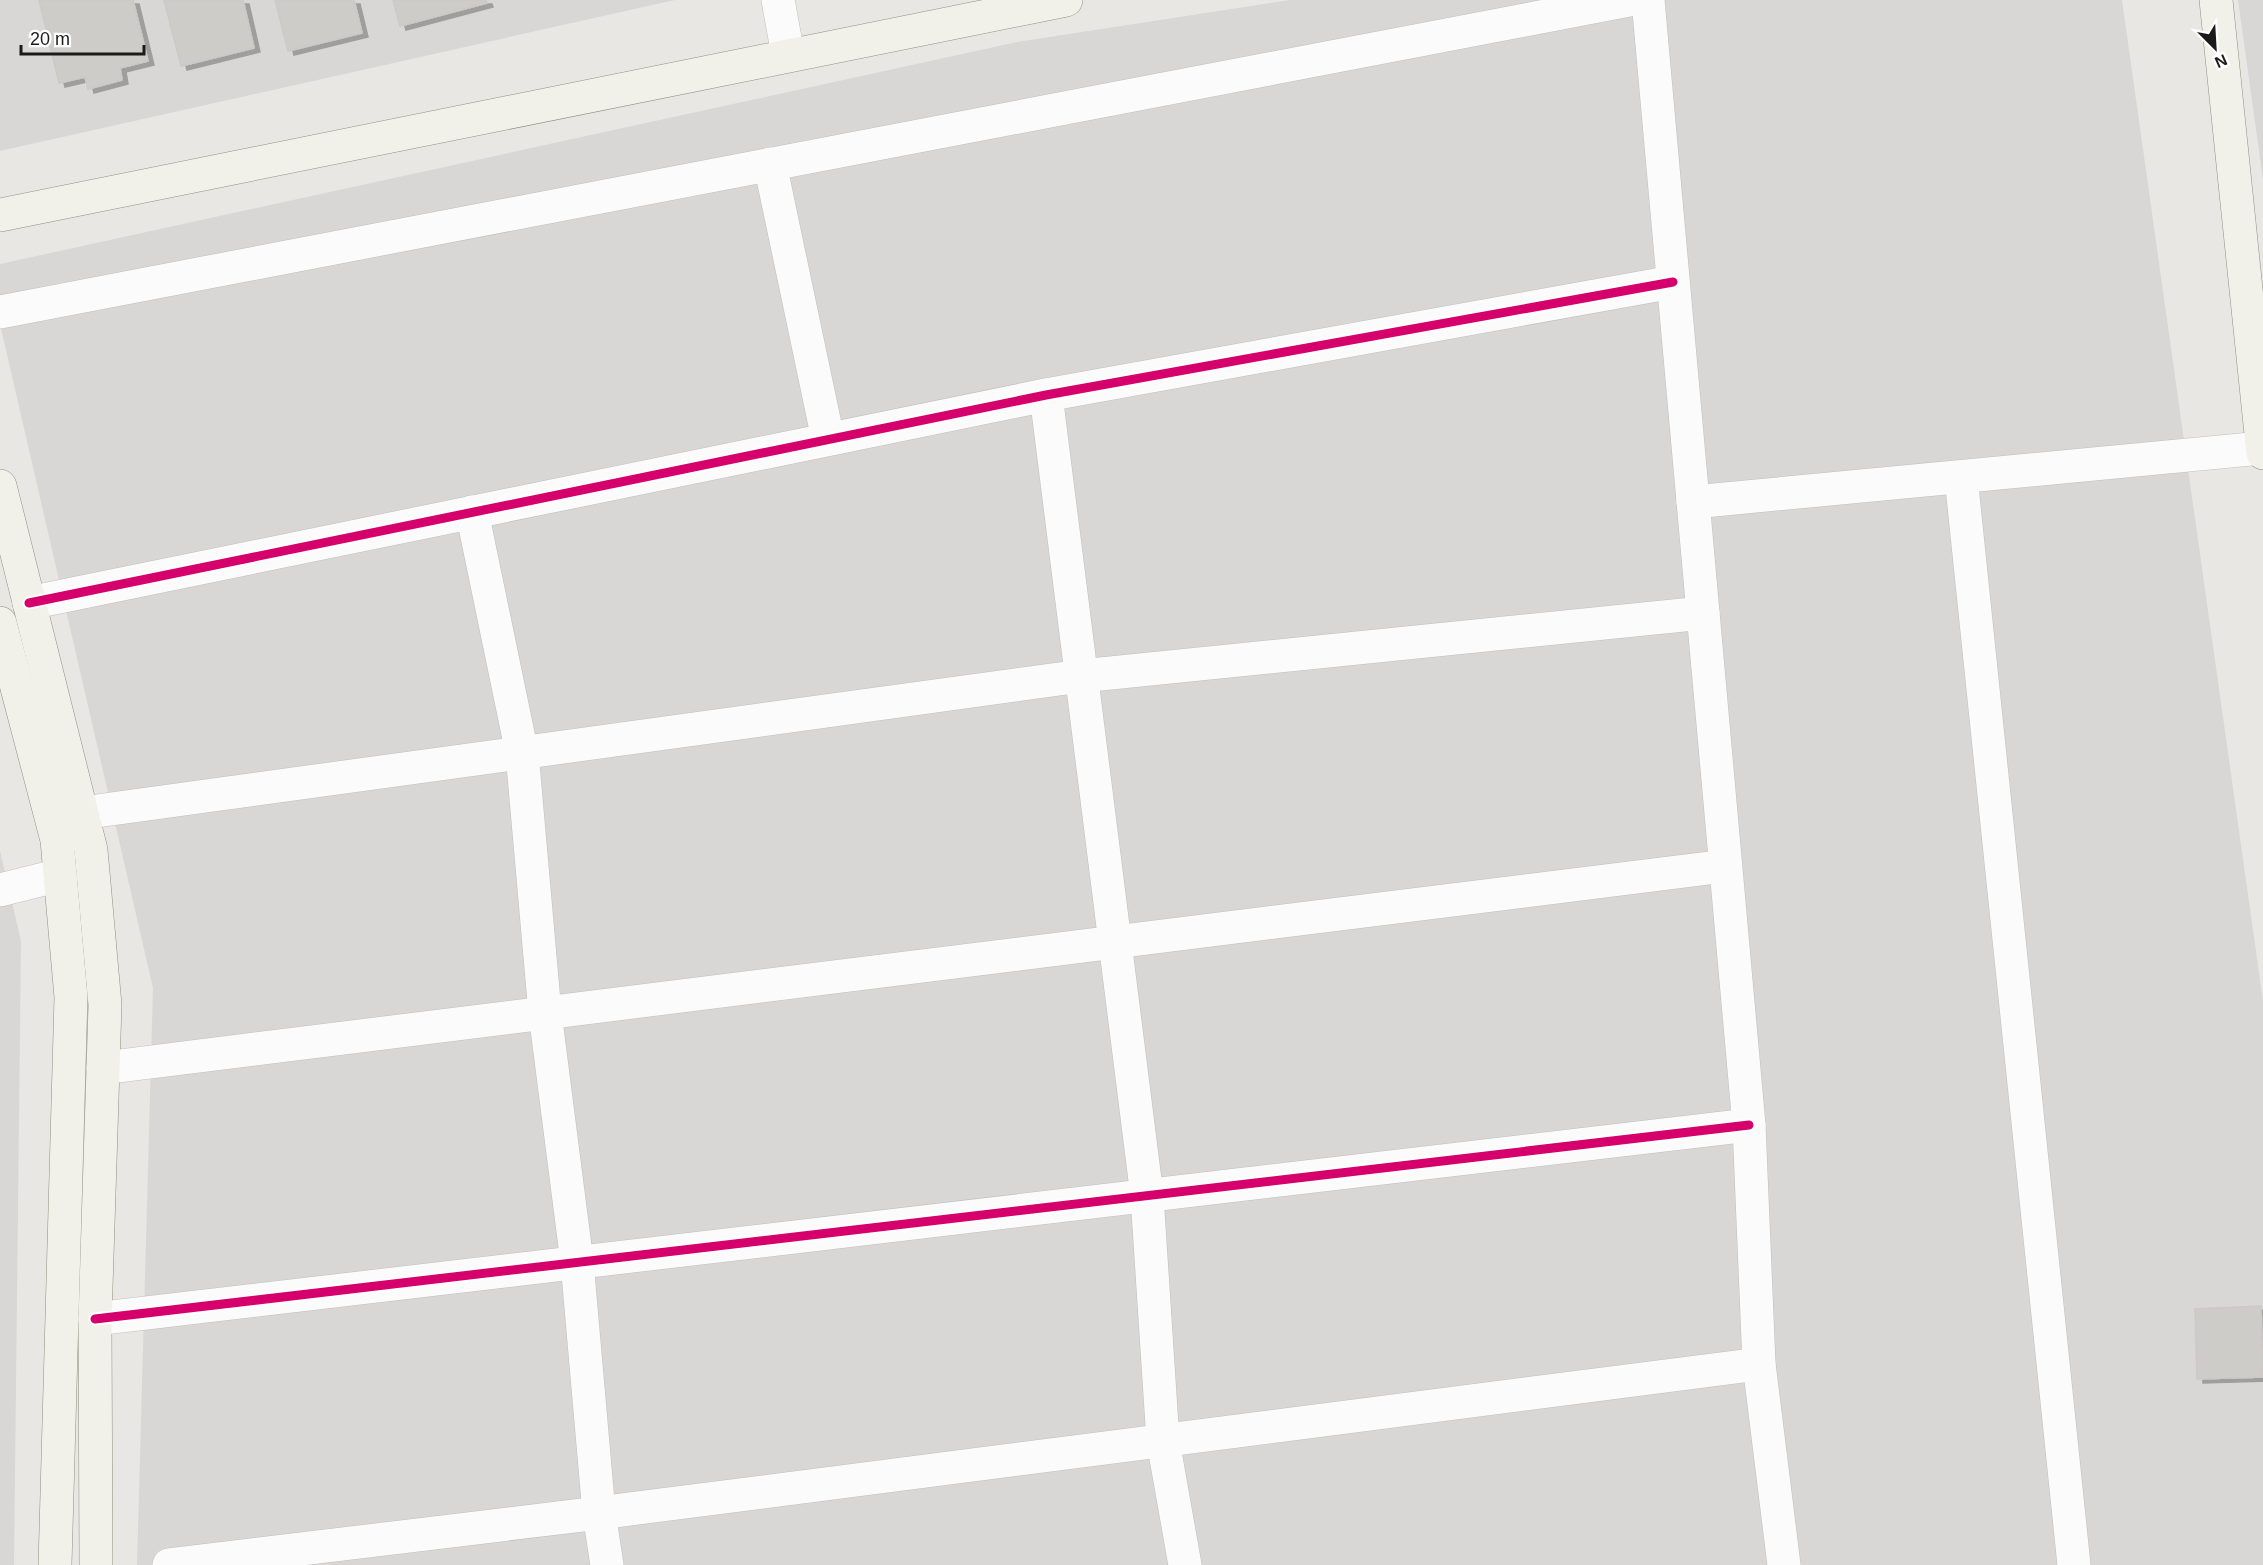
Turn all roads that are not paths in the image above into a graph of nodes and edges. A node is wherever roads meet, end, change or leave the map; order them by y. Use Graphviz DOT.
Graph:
graph roads {
  1 [pos="778,0"];
  2 [pos="1066,0"];
  3 [pos="1629,0"];
  4 [pos="1648,0"];
  5 [pos="2216,0"];
  6 [pos="788,55"];
  7 [pos="770,164"];
  8 [pos="0,215"];
  9 [pos="1673,282"];
  10 [pos="0,312"];
  11 [pos="1046,395"];
  12 [pos="828,440"];
  13 [pos="2262,448"];
  14 [pos="2263,453"];
  15 [pos="1961,477"];
  16 [pos="0,486"];
  17 [pos="1693,502"];
  18 [pos="472,512"];
  19 [pos="29,603"];
  20 [pos="1703,613"];
  21 [pos="0,623"];
  22 [pos="1081,675"];
  23 [pos="522,753"];
  24 [pos="82,813"];
  25 [pos="1725,866"];
  26 [pos="60,875"];
  27 [pos="0,890"];
  28 [pos="1115,942"];
  29 [pos="545,1013"];
  30 [pos="103,1068"];
  31 [pos="1749,1125"];
  32 [pos="1147,1196"];
  33 [pos="577,1262"];
  34 [pos="95,1319"];
  35 [pos="1759,1364"];
  36 [pos="1163,1442"];
  37 [pos="599,1513"];
  38 [pos="55,1565"];
  39 [pos="96,1565"];
  40 [pos="168,1565"];
  41 [pos="607,1565"];
  42 [pos="1185,1565"];
  43 [pos="1784,1565"];
  44 [pos="2074,1565"];
  1 -- 6 [label="street"];
  2 -- 6 [label="street"];
  3 -- 7 [label="street"];
  4 -- 9 [label="street"];
  5 -- 13 [label="street"];
  6 -- 8 [label="street"];
  7 -- 10 [label="street"];
  7 -- 12 [label="street"];
  9 -- 11 [label="street"];
  9 -- 17 [label="street"];
  11 -- 12 [label="street"];
  11 -- 22 [label="street"];
  12 -- 18 [label="street"];
  13 -- 14 [label="street"];
  13 -- 15 [label="street"];
  15 -- 17 [label="street"];
  15 -- 44 [label="street"];
  16 -- 19 [label="street"];
  17 -- 20 [label="street"];
  18 -- 19 [label="street"];
  18 -- 23 [label="street"];
  19 -- 24 [label="street"];
  20 -- 22 [label="street"];
  20 -- 25 [label="street"];
  21 -- 26 [label="street"];
  22 -- 23 [label="street"];
  22 -- 28 [label="street"];
  23 -- 24 [label="street"];
  23 -- 29 [label="street"];
  24 -- 30 [label="street"];
  25 -- 28 [label="street"];
  25 -- 31 [label="street"];
  26 -- 27 [label="street"];
  26 -- 38 [label="street"];
  28 -- 29 [label="street"];
  28 -- 32 [label="street"];
  29 -- 30 [label="street"];
  29 -- 33 [label="street"];
  30 -- 34 [label="street"];
  31 -- 32 [label="street"];
  31 -- 35 [label="street"];
  32 -- 33 [label="street"];
  32 -- 36 [label="street"];
  33 -- 34 [label="street"];
  33 -- 37 [label="street"];
  34 -- 39 [label="street"];
  35 -- 36 [label="street"];
  35 -- 43 [label="street"];
  36 -- 37 [label="street"];
  36 -- 42 [label="street"];
  37 -- 40 [label="street"];
  37 -- 41 [label="street"];
}
